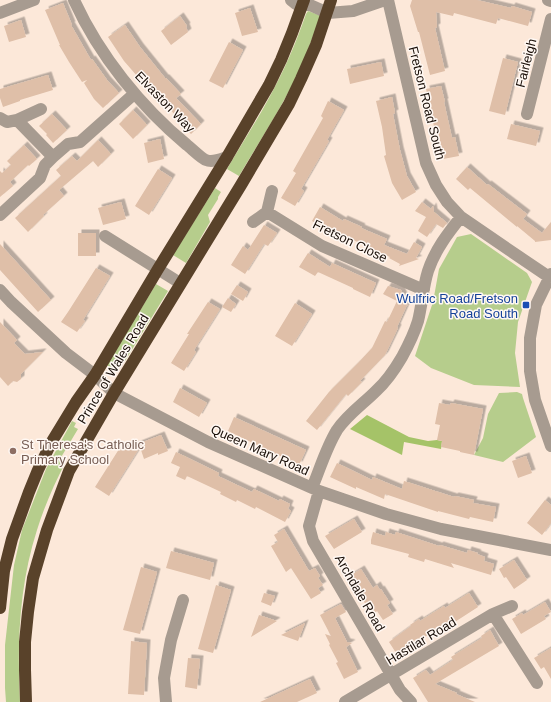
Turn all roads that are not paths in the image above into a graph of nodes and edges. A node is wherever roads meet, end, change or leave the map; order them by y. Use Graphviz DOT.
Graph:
graph roads {
  1 [pos="34,0"];
  2 [pos="74,0"];
  3 [pos="290,0"];
  4 [pos="332,0"];
  5 [pos="386,0"];
  6 [pos="303,3"];
  7 [pos="0,13"];
  8 [pos="328,13"];
  9 [pos="551,19"];
  10 [pos="134,94"];
  11 [pos="41,109"];
  12 [pos="527,114"];
  13 [pos="0,118"];
  14 [pos="18,120"];
  15 [pos="53,156"];
  16 [pos="227,157"];
  17 [pos="272,191"];
  18 [pos="267,212"];
  19 [pos="0,215"];
  20 [pos="461,216"];
  21 [pos="254,222"];
  22 [pos="106,236"];
  23 [pos="158,269"];
  24 [pos="550,275"];
  25 [pos="180,283"];
  26 [pos="424,289"];
  27 [pos="0,290"];
  28 [pos="95,375"];
  29 [pos="114,393"];
  30 [pos="550,440"];
  31 [pos="315,490"];
  32 [pos="551,550"];
  33 [pos="183,600"];
  34 [pos="512,606"];
  35 [pos="0,608"];
  36 [pos="493,614"];
  37 [pos="391,675"];
  38 [pos="537,682"];
  39 [pos="26,702"];
  40 [pos="166,702"];
  41 [pos="345,702"];
  42 [pos="411,702"];
  1 -- 7 [label="street"];
  2 -- 10 [label="street, Elvaston Way"];
  3 -- 6 [label="street"];
  4 -- 8 [label="highway, Prince of Wales Road"];
  5 -- 8 [label="street"];
  5 -- 20 [label="street, Fretson Road South"];
  6 -- 8 [label="street"];
  6 -- 16 [label="highway, Prince of Wales Road"];
  8 -- 25 [label="highway, Prince of Wales Road"];
  9 -- 12 [label="street, Fairleigh"];
  10 -- 15 [label="street"];
  10 -- 16 [label="street, Elvaston Way"];
  11 -- 14 [label="street"];
  13 -- 14 [label="street"];
  14 -- 15 [label="street"];
  15 -- 19 [label="street"];
  16 -- 23 [label="highway, Prince of Wales Road"];
  17 -- 18 [label="street"];
  18 -- 21 [label="street"];
  18 -- 26 [label="street, Fretson Close"];
  20 -- 24 [label="street, Fretson Road South"];
  20 -- 26 [label="street, Archdale Road"];
  22 -- 23 [label="street"];
  23 -- 25 [label="street"];
  23 -- 28 [label="highway, Prince of Wales Road"];
  24 -- 30 [label="street"];
  25 -- 29 [label="highway, Prince of Wales Road"];
  26 -- 31 [label="street, Archdale Road"];
  27 -- 28 [label="street, Queen Mary Road"];
  28 -- 29 [label="street, Queen Mary Road"];
  28 -- 35 [label="highway, Prince of Wales Road"];
  29 -- 31 [label="street, Queen Mary Road"];
  29 -- 39 [label="highway, Prince of Wales Road"];
  31 -- 32 [label="street, Queen Mary Road"];
  31 -- 37 [label="street, Archdale Road"];
  33 -- 40 [label="street"];
  34 -- 36 [label="street, Hastilar Road"];
  36 -- 37 [label="street, Hastilar Road"];
  36 -- 38 [label="street"];
  37 -- 41 [label="street, Hastilar Road"];
  37 -- 42 [label="street, Archdale Road"];
}
